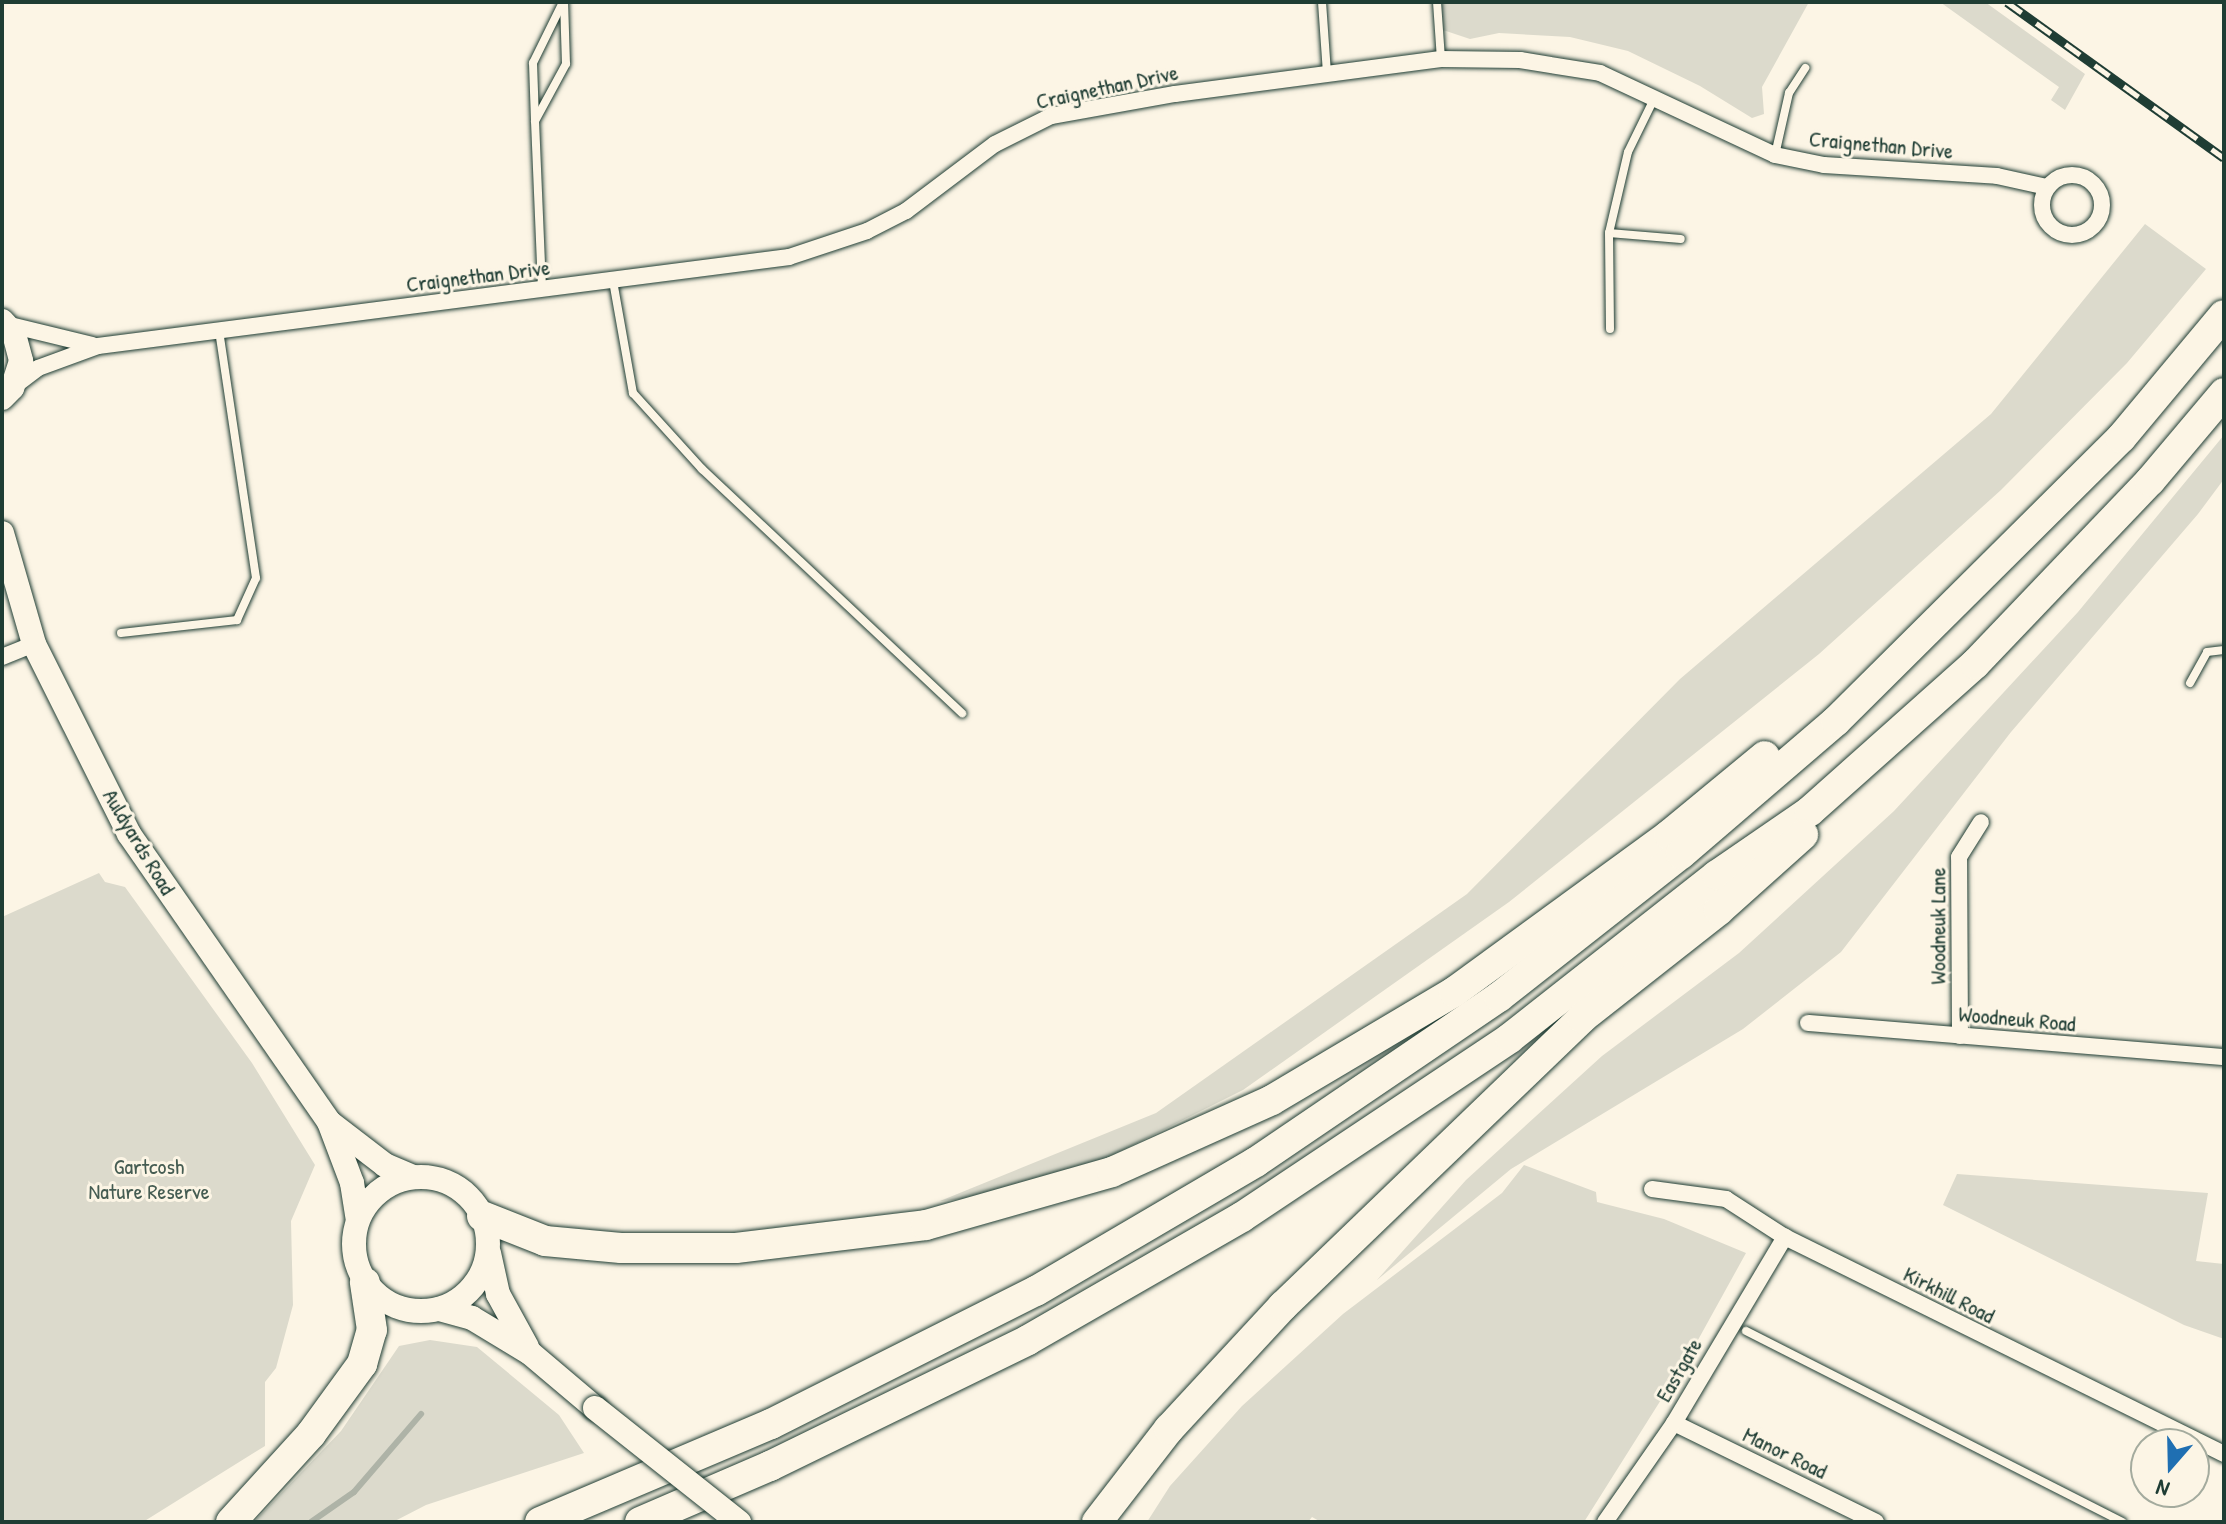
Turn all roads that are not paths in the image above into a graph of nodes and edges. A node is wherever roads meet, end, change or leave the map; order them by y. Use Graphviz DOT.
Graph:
graph roads {
  1 [pos="564,2"];
  2 [pos="1322,2"];
  3 [pos="1437,2"];
  4 [pos="1441,59"];
  5 [pos="1805,68"];
  6 [pos="1327,74"];
  7 [pos="1654,99"];
  8 [pos="535,121"];
  9 [pos="1775,155"];
  10 [pos="2047,187"];
  11 [pos="1609,233"];
  12 [pos="1681,239"];
  13 [pos="613,281"];
  14 [pos="542,291"];
  15 [pos="2224,315"];
  16 [pos="3,322"];
  17 [pos="1610,329"];
  18 [pos="219,330"];
  19 [pos="98,346"];
  20 [pos="2224,393"];
  21 [pos="6,398"];
  22 [pos="2,533"];
  23 [pos="2015,546"];
  24 [pos="121,633"];
  25 [pos="34,644"];
  26 [pos="2224,650"];
  27 [pos="2,657"];
  28 [pos="1975,664"];
  29 [pos="2190,683"];
  30 [pos="962,713"];
  31 [pos="1981,822"];
  32 [pos="1808,1023"];
  33 [pos="1960,1036"];
  34 [pos="2224,1057"];
  35 [pos="329,1122"];
  36 [pos="413,1177"];
  37 [pos="1652,1189"];
  38 [pos="482,1216"];
  39 [pos="358,1220"];
  40 [pos="1785,1237"];
  41 [pos="488,1247"];
  42 [pos="365,1283"];
  43 [pos="439,1309"];
  44 [pos="1746,1331"];
  45 [pos="530,1353"];
  46 [pos="1674,1423"];
  47 [pos="2224,1454"];
  48 [pos="231,1522"];
  49 [pos="540,1522"];
  50 [pos="640,1522"];
  51 [pos="739,1522"];
  52 [pos="1097,1522"];
  53 [pos="1605,1522"];
  54 [pos="1876,1522"];
  55 [pos="2122,1522"];
  1 -- 8 [label="lane"];
  1 -- 8 [label="lane"];
  2 -- 6 [label="lane"];
  3 -- 4 [label="lane"];
  4 -- 6 [label="street, Craignethan Drive"];
  4 -- 7 [label="street, Craignethan Drive"];
  5 -- 9 [label="lane"];
  6 -- 13 [label="street, Craignethan Drive"];
  7 -- 9 [label="street, Craignethan Drive"];
  7 -- 11 [label="lane"];
  8 -- 14 [label="lane"];
  9 -- 10 [label="street, Craignethan Drive"];
  11 -- 12 [label="lane"];
  11 -- 17 [label="lane"];
  13 -- 14 [label="street, Craignethan Drive"];
  13 -- 30 [label="lane"];
  14 -- 18 [label="street, Craignethan Drive"];
  15 -- 23 [label="highway"];
  16 -- 19 [label="street, Craignethan Drive"];
  16 -- 21 [label="street"];
  18 -- 19 [label="street, Craignethan Drive"];
  18 -- 24 [label="lane"];
  19 -- 21 [label="street, Craignethan Drive"];
  20 -- 28 [label="highway"];
  22 -- 25 [label="street, Auldyards Road"];
  23 -- 38 [label="highway"];
  23 -- 49 [label="highway"];
  25 -- 27 [label="street"];
  25 -- 35 [label="street, Auldyards Road"];
  26 -- 29 [label="lane"];
  28 -- 50 [label="highway"];
  28 -- 52 [label="highway"];
  31 -- 33 [label="street, Woodneuk Lane"];
  32 -- 33 [label="street, Woodneuk Road"];
  33 -- 34 [label="street, Woodneuk Road"];
  35 -- 36 [label="street, Auldyards Road"];
  35 -- 39 [label="street, Auldyards Road"];
  36 -- 38 [label="street"];
  36 -- 39 [label="street"];
  37 -- 40 [label="street, Kirkhill Road"];
  38 -- 41 [label="street"];
  39 -- 42 [label="street"];
  40 -- 46 [label="street, Eastgate"];
  40 -- 47 [label="street, Kirkhill Road"];
  41 -- 43 [label="street"];
  41 -- 45 [label="street"];
  42 -- 43 [label="street"];
  42 -- 48 [label="highway"];
  43 -- 45 [label="street"];
  44 -- 55 [label="lane"];
  45 -- 51 [label="street, bridge"];
  46 -- 53 [label="street, Eastgate"];
  46 -- 54 [label="street, Manor Road"];
}
